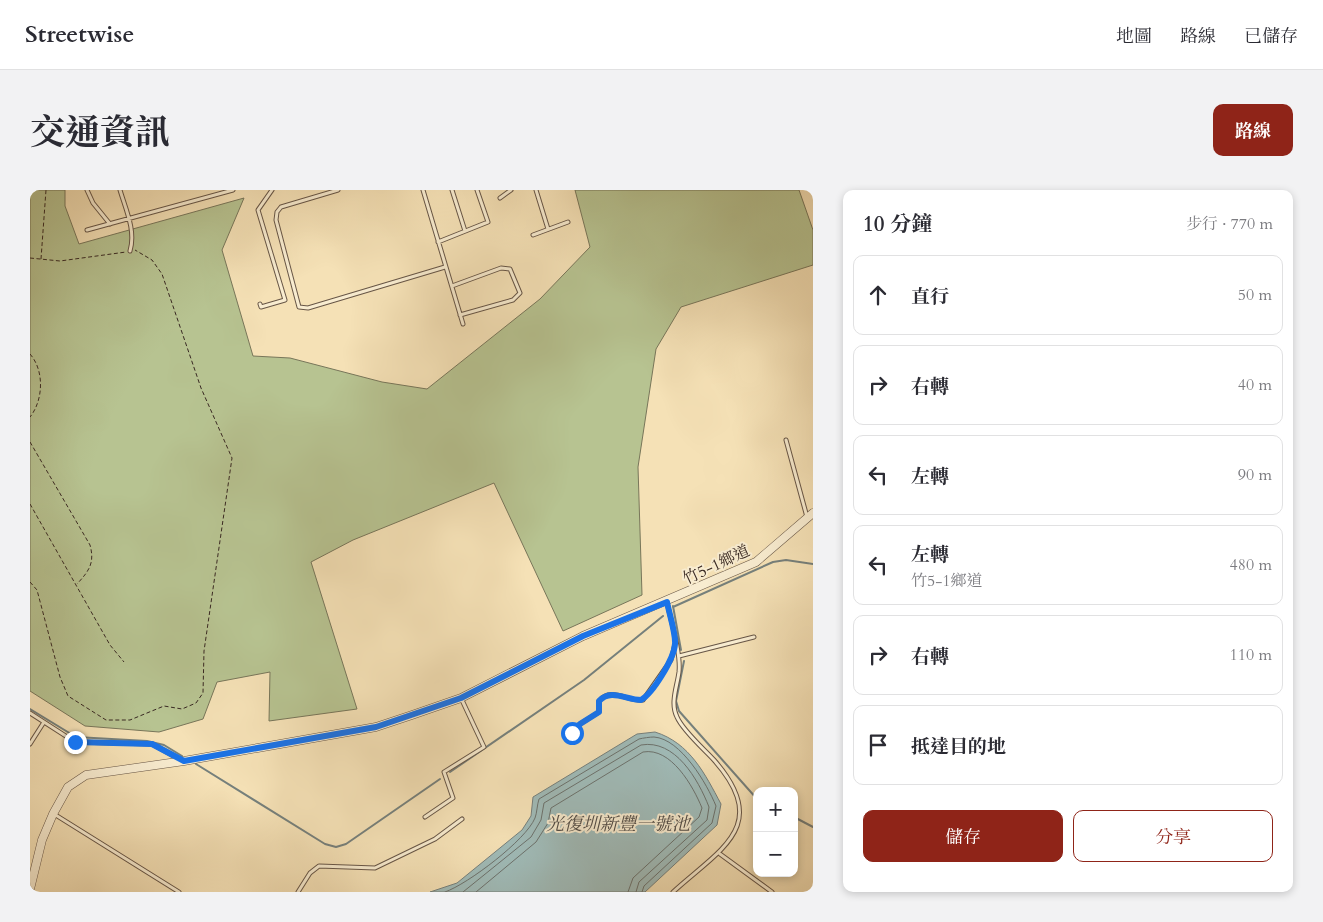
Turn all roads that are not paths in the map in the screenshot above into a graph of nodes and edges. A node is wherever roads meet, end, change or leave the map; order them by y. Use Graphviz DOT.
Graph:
graph roads {
  1 [pos="87,190"];
  2 [pos="120,190"];
  3 [pos="233,190"];
  4 [pos="272,190"];
  5 [pos="338,190"];
  6 [pos="422,190"];
  7 [pos="452,190"];
  8 [pos="477,190"];
  9 [pos="511,190"];
  10 [pos="536,190"];
  11 [pos="500,198"];
  12 [pos="129,218"];
  13 [pos="568,222"];
  14 [pos="110,224"];
  15 [pos="548,229"];
  16 [pos="87,230"];
  17 [pos="465,231"];
  18 [pos="533,235"];
  19 [pos="438,242"];
  20 [pos="130,251"];
  21 [pos="445,266"];
  22 [pos="452,286"];
  23 [pos="260,304"];
  24 [pos="460,315"];
  25 [pos="463,324"];
  26 [pos="786,440"];
  27 [pos="810,516"];
  28 [pos="667,602"];
  29 [pos="754,637"];
  30 [pos="675,644"];
  31 [pos="678,656"];
  32 [pos="461,698"];
  33 [pos="30,714"];
  34 [pos="44,722"];
  35 [pos="572,733"];
  36 [pos="30,744"];
  37 [pos="184,761"];
  38 [pos="54,814"];
  39 [pos="425,817"];
  40 [pos="462,819"];
  41 [pos="720,854"];
  42 [pos="30,889"];
  43 [pos="675,891"];
  44 [pos="179,892"];
  45 [pos="298,892"];
  46 [pos="772,892"];
  1 -- 14 [label="lane"];
  2 -- 12 [label="lane"];
  3 -- 12 [label="lane"];
  4 -- 23 [label="lane"];
  5 -- 21 [label="lane"];
  6 -- 19 [label="lane"];
  7 -- 17 [label="lane"];
  8 -- 17 [label="lane"];
  9 -- 11 [label="lane"];
  10 -- 15 [label="lane"];
  12 -- 14 [label="lane"];
  12 -- 20 [label="lane"];
  13 -- 15 [label="lane"];
  14 -- 16 [label="lane"];
  15 -- 18 [label="lane"];
  17 -- 19 [label="lane"];
  19 -- 21 [label="lane"];
  21 -- 22 [label="lane"];
  22 -- 24 [label="lane"];
  22 -- 24 [label="lane"];
  24 -- 25 [label="lane"];
  26 -- 27 [label="lane"];
  27 -- 28 [label="street, 竹5-1鄉道"];
  28 -- 30 [label="lane"];
  28 -- 32 [label="street, 竹5-1鄉道"];
  29 -- 31 [label="lane"];
  30 -- 31 [label="lane"];
  30 -- 35 [label="lane"];
  31 -- 41 [label="lane"];
  32 -- 37 [label="street, 竹5-1鄉道"];
  32 -- 39 [label="lane"];
  33 -- 34 [label="lane"];
  34 -- 36 [label="lane"];
  34 -- 37 [label="lane"];
  37 -- 38 [label="street, 竹5-1鄉道"];
  38 -- 42 [label="street, 竹5-1鄉道"];
  38 -- 44 [label="lane"];
  40 -- 45 [label="lane"];
  41 -- 43 [label="lane"];
  41 -- 46 [label="lane"];
}
